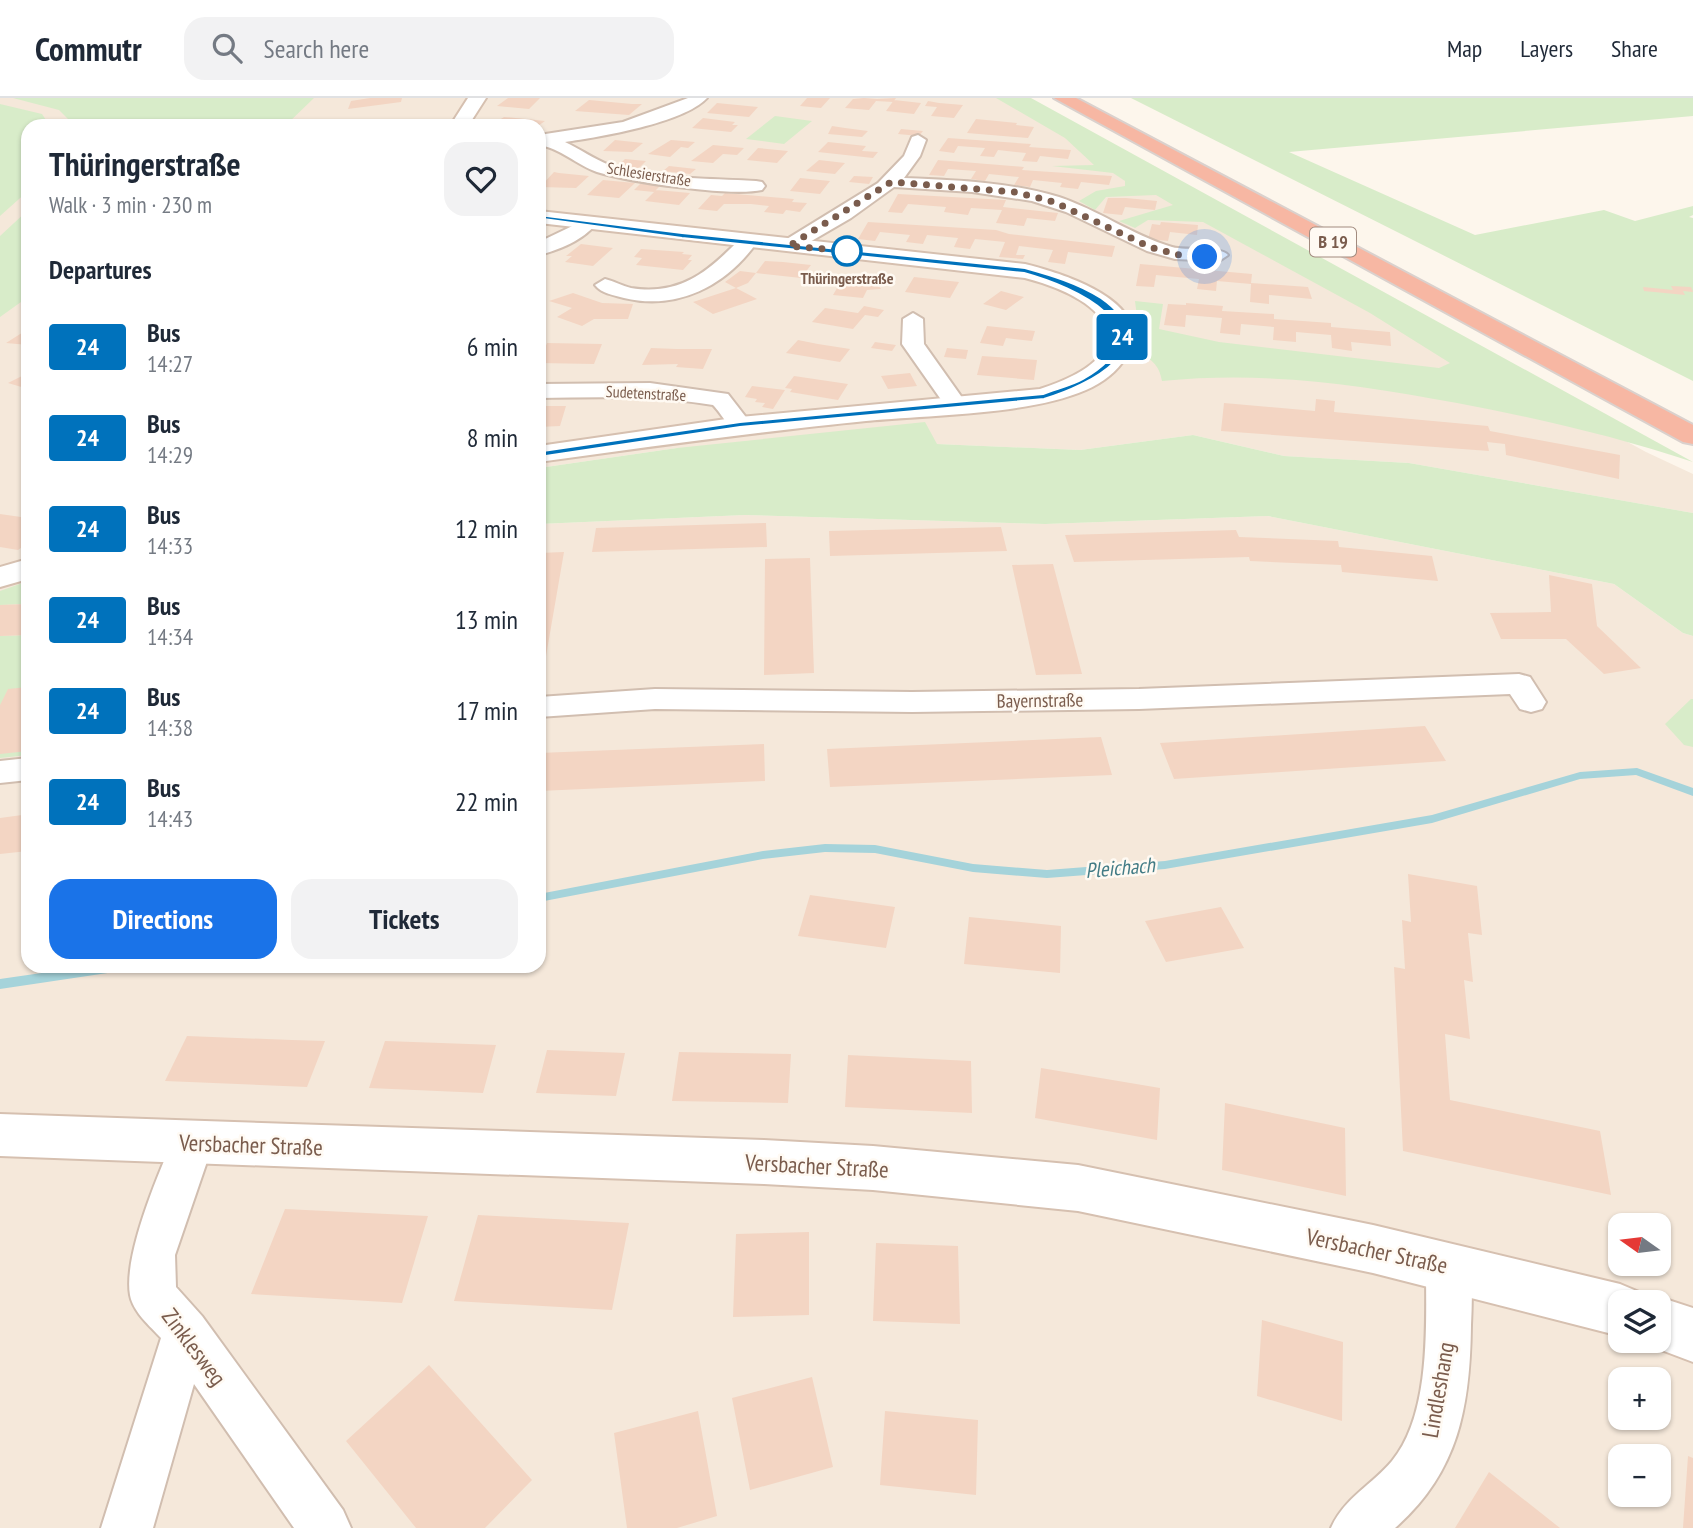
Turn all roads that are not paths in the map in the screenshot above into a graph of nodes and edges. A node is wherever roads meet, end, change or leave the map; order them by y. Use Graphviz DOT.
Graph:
graph roads {
  1 [pos="477,98"];
  2 [pos="700,98"];
  3 [pos="1063,98"];
  4 [pos="1092,98"];
  5 [pos="463,119"];
  6 [pos="546,140"];
  7 [pos="918,140"];
  8 [pos="546,141"];
  9 [pos="891,182"];
  10 [pos="756,186"];
  11 [pos="546,218"];
  12 [pos="587,224"];
  13 [pos="748,243"];
  14 [pos="789,246"];
  15 [pos="546,247"];
  16 [pos="1219,255"];
  17 [pos="605,285"];
  18 [pos="913,319"];
  19 [pos="546,391"];
  20 [pos="957,406"];
  21 [pos="1693,410"];
  22 [pos="740,425"];
  23 [pos="1693,436"];
  24 [pos="546,453"];
  25 [pos="21,570"];
  26 [pos="0,578"];
  27 [pos="1531,702"];
  28 [pos="546,707"];
  29 [pos="21,770"];
  30 [pos="0,772"];
  31 [pos="0,1135"];
  32 [pos="192,1144"];
  33 [pos="1448,1266"];
  34 [pos="1608,1307"];
  35 [pos="1671,1327"];
  36 [pos="186,1332"];
  37 [pos="1693,1335"];
  38 [pos="127,1528"];
  39 [pos="325,1528"];
  40 [pos="1357,1528"];
  1 -- 5 [label="street"];
  2 -- 6 [label="street, Schlesierstraße"];
  3 -- 23 [label="highway, B 19"];
  4 -- 21 [label="highway, B 19"];
  7 -- 9 [label="street"];
  8 -- 10 [label="street, Schlesierstraße"];
  9 -- 14 [label="street"];
  9 -- 16 [label="street"];
  11 -- 12 [label="street"];
  12 -- 13 [label="street"];
  12 -- 15 [label="street"];
  13 -- 14 [label="street"];
  13 -- 17 [label="street"];
  14 -- 20 [label="street"];
  18 -- 20 [label="street"];
  19 -- 22 [label="street, Sudetenstraße"];
  20 -- 22 [label="street"];
  22 -- 24 [label="street"];
  25 -- 26 [label="street"];
  27 -- 28 [label="street, Bayernstraße"];
  29 -- 30 [label="street"];
  31 -- 32 [label="street, Versbacher Straße"];
  32 -- 33 [label="street, Versbacher Straße"];
  32 -- 36 [label="street, Zinklesweg"];
  33 -- 34 [label="street, Versbacher Straße"];
  33 -- 40 [label="street, Lindleshang"];
  35 -- 37 [label="street"];
  36 -- 38 [label="street"];
  36 -- 39 [label="street, Zinklesweg"];
}
